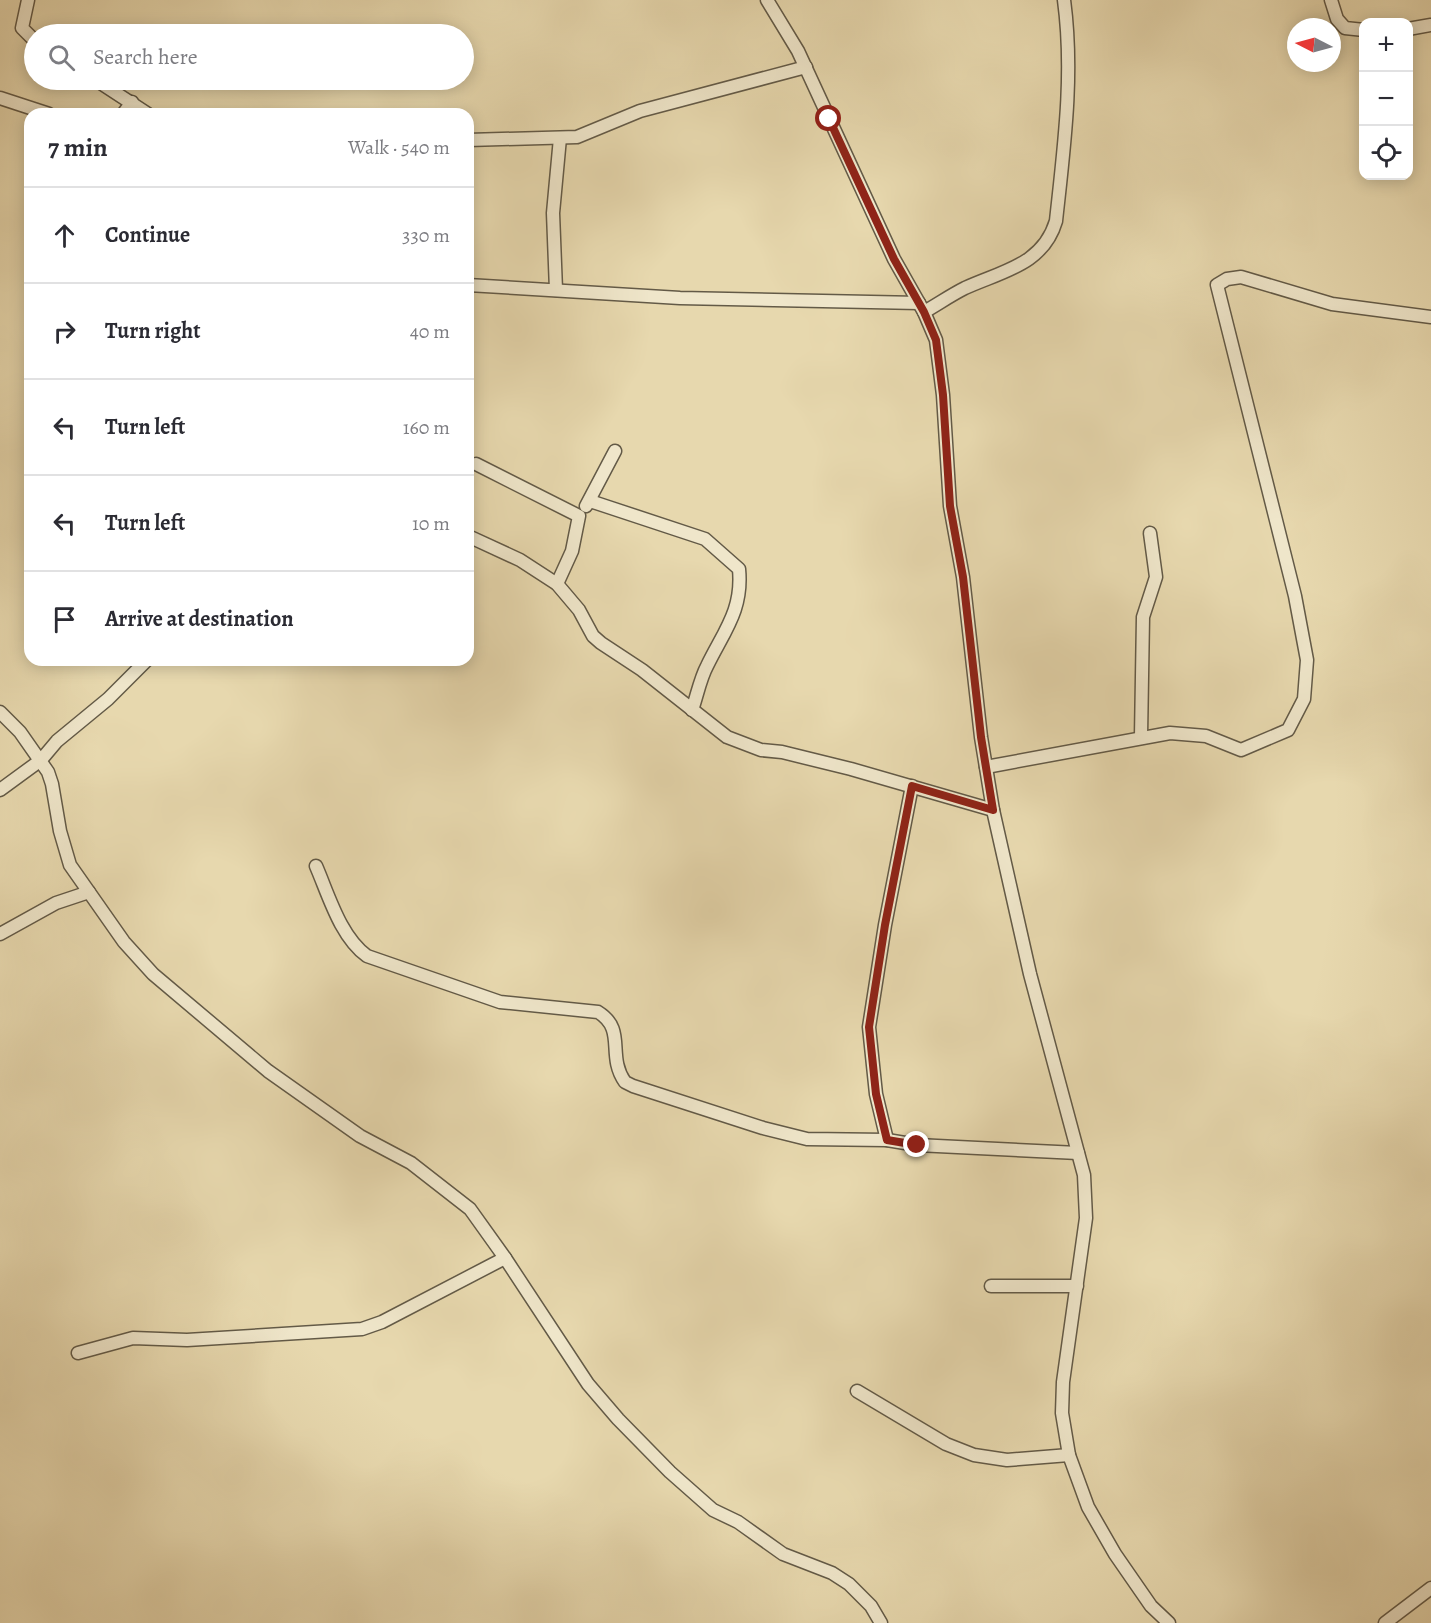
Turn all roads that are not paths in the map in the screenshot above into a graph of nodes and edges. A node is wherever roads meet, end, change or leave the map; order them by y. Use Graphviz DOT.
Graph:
graph roads {
  1 [pos="28,0"];
  2 [pos="767,0"];
  3 [pos="1064,0"];
  4 [pos="1331,0"];
  5 [pos="1431,25"];
  6 [pos="1413,28"];
  7 [pos="24,30"];
  8 [pos="1359,30"];
  9 [pos="806,67"];
  10 [pos="112,90"];
  11 [pos="0,98"];
  12 [pos="132,102"];
  13 [pos="31,108"];
  14 [pos="128,108"];
  15 [pos="140,108"];
  16 [pos="560,138"];
  17 [pos="474,140"];
  18 [pos="474,285"];
  19 [pos="556,290"];
  20 [pos="922,308"];
  21 [pos="1431,317"];
  22 [pos="615,452"];
  23 [pos="476,464"];
  24 [pos="590,501"];
  25 [pos="579,516"];
  26 [pos="1149,533"];
  27 [pos="474,539"];
  28 [pos="557,584"];
  29 [pos="141,666"];
  30 [pos="692,711"];
  31 [pos="0,712"];
  32 [pos="1141,736"];
  33 [pos="41,760"];
  34 [pos="986,767"];
  35 [pos="912,786"];
  36 [pos="0,790"];
  37 [pos="993,810"];
  38 [pos="316,866"];
  39 [pos="89,892"];
  40 [pos="0,934"];
  41 [pos="887,1140"];
  42 [pos="1078,1153"];
  43 [pos="506,1258"];
  44 [pos="991,1286"];
  45 [pos="1077,1286"];
  46 [pos="78,1353"];
  47 [pos="857,1391"];
  48 [pos="1069,1455"];
  49 [pos="1431,1588"];
  50 [pos="881,1623"];
  51 [pos="1169,1623"];
  52 [pos="1385,1623"];
  1 -- 7 [label="street"];
  2 -- 9 [label="street"];
  3 -- 20 [label="street"];
  4 -- 8 [label="street"];
  5 -- 6 [label="street"];
  9 -- 16 [label="street"];
  9 -- 20 [label="street"];
  10 -- 12 [label="street"];
  11 -- 13 [label="street"];
  12 -- 14 [label="street"];
  12 -- 15 [label="street"];
  16 -- 17 [label="street"];
  16 -- 19 [label="street"];
  18 -- 19 [label="street"];
  19 -- 20 [label="street"];
  20 -- 34 [label="street"];
  21 -- 32 [label="street"];
  22 -- 24 [label="street"];
  23 -- 25 [label="street"];
  24 -- 25 [label="street"];
  24 -- 30 [label="street"];
  25 -- 28 [label="street"];
  26 -- 32 [label="street"];
  27 -- 28 [label="street"];
  28 -- 30 [label="street"];
  29 -- 33 [label="street"];
  30 -- 35 [label="street"];
  31 -- 33 [label="street"];
  32 -- 34 [label="street"];
  33 -- 36 [label="street"];
  33 -- 39 [label="street"];
  34 -- 37 [label="street"];
  35 -- 37 [label="street"];
  35 -- 41 [label="street"];
  37 -- 42 [label="street"];
  38 -- 41 [label="street"];
  39 -- 40 [label="street"];
  39 -- 43 [label="street"];
  41 -- 42 [label="street"];
  42 -- 45 [label="street"];
  43 -- 46 [label="street"];
  43 -- 50 [label="street"];
  44 -- 45 [label="street"];
  45 -- 48 [label="street"];
  47 -- 48 [label="street"];
  48 -- 51 [label="street"];
  49 -- 52 [label="street"];
}
